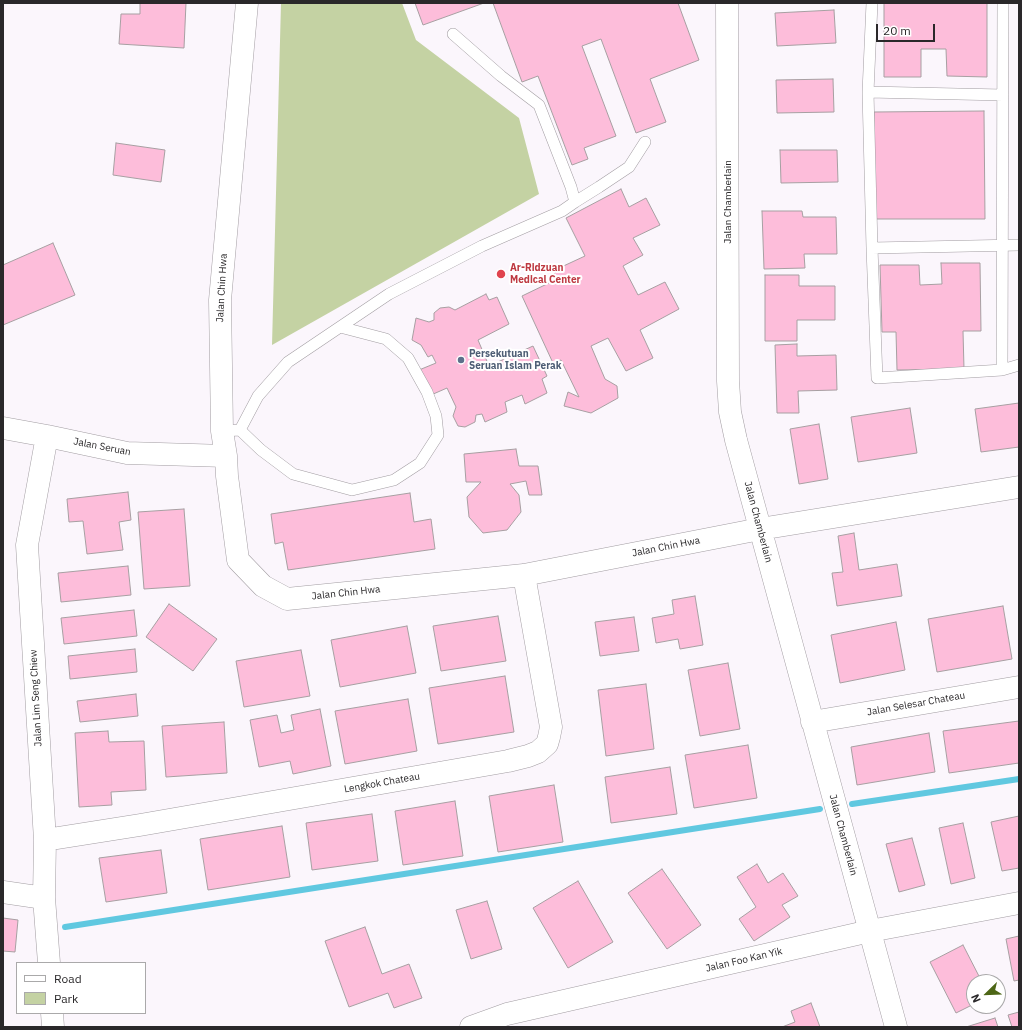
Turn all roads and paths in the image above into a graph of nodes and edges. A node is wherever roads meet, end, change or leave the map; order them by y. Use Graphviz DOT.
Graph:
graph roads {
  1 [pos="247,3"];
  2 [pos="727,3"];
  3 [pos="872,3"];
  4 [pos="1003,3"];
  5 [pos="453,34"];
  6 [pos="868,92"];
  7 [pos="1003,95"];
  8 [pos="645,142"];
  9 [pos="575,202"];
  10 [pos="1003,245"];
  11 [pos="1019,245"];
  12 [pos="872,248"];
  13 [pos="340,327"];
  14 [pos="1019,365"];
  15 [pos="1002,370"];
  16 [pos="3,428"];
  17 [pos="231,431"];
  18 [pos="47,436"];
  19 [pos="226,456"];
  20 [pos="1019,487"];
  21 [pos="760,529"];
  22 [pos="524,575"];
  23 [pos="1019,687"];
  24 [pos="812,722"];
  25 [pos="44,840"];
  26 [pos="3,892"];
  27 [pos="44,898"];
  28 [pos="1019,903"];
  29 [pos="870,931"];
  30 [pos="49,962"];
  31 [pos="52,1014"];
  32 [pos="53,1027"];
  33 [pos="471,1027"];
  34 [pos="896,1027"];
  1 -- 17 [label="street, Jalan Chin Hwa"];
  2 -- 21 [label="street, Jalan Chamberlain"];
  3 -- 6 [label="lane"];
  4 -- 7 [label="lane"];
  5 -- 9 [label="lane"];
  6 -- 7 [label="lane"];
  6 -- 12 [label="lane"];
  7 -- 10 [label="lane"];
  8 -- 9 [label="lane"];
  9 -- 13 [label="lane"];
  10 -- 11 [label="lane"];
  10 -- 12 [label="lane"];
  10 -- 15 [label="lane"];
  12 -- 15 [label="lane"];
  13 -- 17 [label="lane"];
  13 -- 17 [label="lane"];
  14 -- 15 [label="lane"];
  16 -- 18 [label="street, Jalan Seruan"];
  17 -- 19 [label="street, Jalan Chin Hwa"];
  18 -- 19 [label="street, Jalan Seruan"];
  18 -- 25 [label="street, Jalan Lim Seng Chiew"];
  19 -- 22 [label="street, Jalan Chin Hwa"];
  20 -- 21 [label="street, Jalan Chin Hwa"];
  21 -- 22 [label="street, Jalan Chin Hwa"];
  21 -- 24 [label="street, Jalan Chamberlain"];
  22 -- 25 [label="street, Lengkok Chateau"];
  23 -- 24 [label="street, Jalan Selesar Chateau"];
  24 -- 29 [label="street, Jalan Chamberlain"];
  25 -- 27 [label="street, Jalan Lim Seng Chiew"];
  26 -- 27 [label="street"];
  27 -- 30 [label="street, Jalan Lim Seng Chiew"];
  28 -- 29 [label="street, Jalan Foo Kan Yik"];
  29 -- 33 [label="street, Jalan Foo Kan Yik"];
  29 -- 34 [label="street, Jalan Chamberlain"];
  31 -- 32 [label="street"];
}
